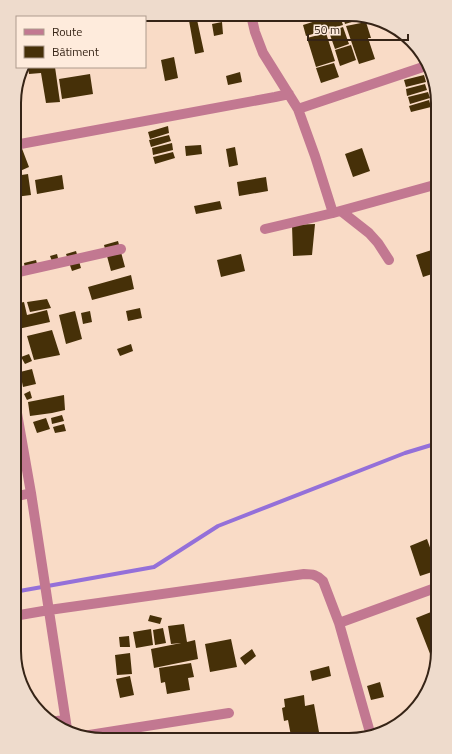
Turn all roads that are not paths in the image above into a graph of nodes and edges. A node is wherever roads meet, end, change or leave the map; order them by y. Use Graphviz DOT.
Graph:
graph roads {
  1 [pos="252,21"];
  2 [pos="422,67"];
  3 [pos="289,94"];
  4 [pos="298,109"];
  5 [pos="21,144"];
  6 [pos="431,186"];
  7 [pos="337,212"];
  8 [pos="265,229"];
  9 [pos="121,249"];
  10 [pos="389,260"];
  11 [pos="21,271"];
  12 [pos="21,436"];
  13 [pos="31,494"];
  14 [pos="21,496"];
  15 [pos="431,590"];
  16 [pos="49,610"];
  17 [pos="21,615"];
  18 [pos="339,623"];
  19 [pos="229,713"];
  20 [pos="66,724"];
  21 [pos="369,730"];
  22 [pos="102,733"];
  1 -- 3 [label="street"];
  2 -- 4 [label="street"];
  3 -- 4 [label="street"];
  3 -- 5 [label="street"];
  4 -- 7 [label="street"];
  6 -- 7 [label="street"];
  7 -- 8 [label="street"];
  7 -- 10 [label="street"];
  9 -- 11 [label="street"];
  12 -- 13 [label="street"];
  13 -- 14 [label="street"];
  13 -- 16 [label="street"];
  15 -- 18 [label="street"];
  16 -- 17 [label="street"];
  16 -- 18 [label="street"];
  16 -- 20 [label="street"];
  18 -- 21 [label="street"];
  19 -- 22 [label="street"];
}
